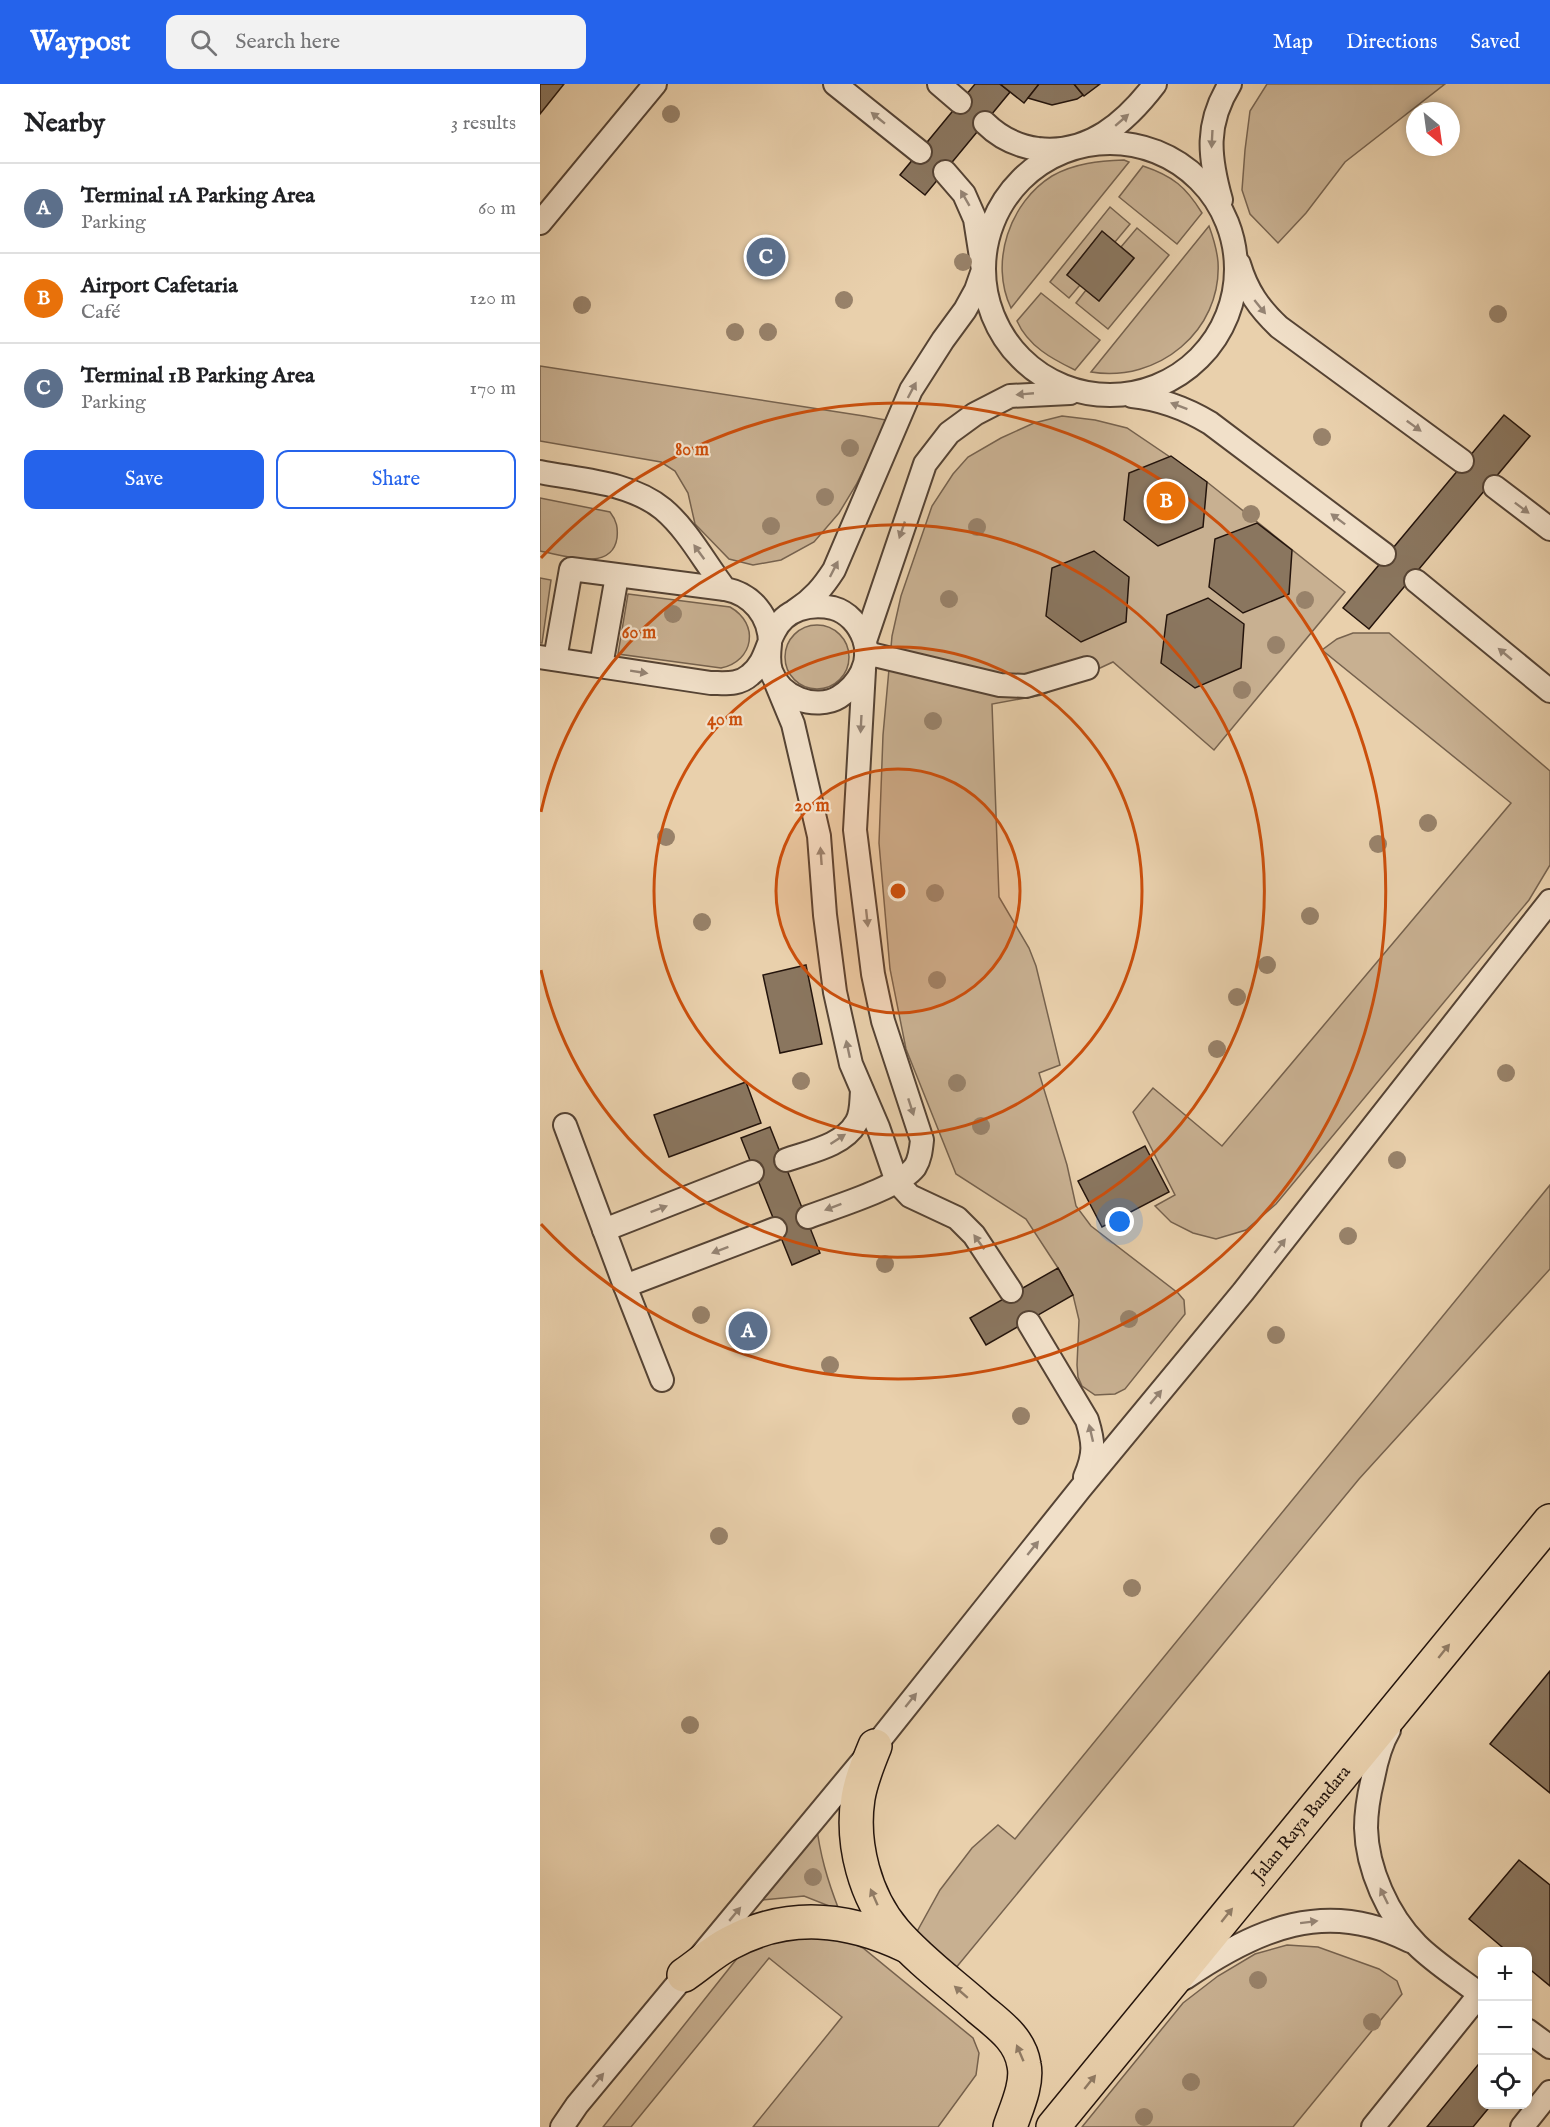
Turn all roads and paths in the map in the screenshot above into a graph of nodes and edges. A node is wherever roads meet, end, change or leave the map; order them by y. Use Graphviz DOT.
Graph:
graph roads {
  1 [pos="655,84"];
  2 [pos="836,84"];
  3 [pos="939,84"];
  4 [pos="1155,84"];
  5 [pos="1230,84"];
  6 [pos="960,102"];
  7 [pos="985,123"];
  8 [pos="1081,146"];
  9 [pos="920,152"];
  10 [pos="945,172"];
  11 [pos="1225,216"];
  12 [pos="540,223"];
  13 [pos="1236,254"];
  14 [pos="983,270"];
  15 [pos="1083,392"];
  16 [pos="1123,394"];
  17 [pos="1462,461"];
  18 [pos="540,472"];
  19 [pos="1495,487"];
  20 [pos="1550,529"];
  21 [pos="1384,554"];
  22 [pos="617,576"];
  23 [pos="1416,581"];
  24 [pos="725,589"];
  25 [pos="795,611"];
  26 [pos="770,642"];
  27 [pos="865,653"];
  28 [pos="547,658"];
  29 [pos="601,666"];
  30 [pos="1087,668"];
  31 [pos="771,671"];
  32 [pos="1550,692"];
  33 [pos="1550,901"];
  34 [pos="862,1091"];
  35 [pos="566,1125"];
  36 [pos="786,1160"];
  37 [pos="752,1172"];
  38 [pos="897,1182"];
  39 [pos="808,1217"];
  40 [pos="775,1229"];
  41 [pos="604,1230"];
  42 [pos="625,1286"];
  43 [pos="1011,1292"];
  44 [pos="1029,1323"];
  45 [pos="662,1380"];
  46 [pos="1080,1489"];
  47 [pos="1550,1521"];
  48 [pos="1412,1690"];
  49 [pos="875,1746"];
  50 [pos="1416,1944"];
  51 [pos="917,1954"];
  52 [pos="684,1976"];
  53 [pos="1163,1992"];
  54 [pos="1478,1993"];
  55 [pos="1478,1999"];
  56 [pos="1532,2034"];
  57 [pos="1550,2047"];
  58 [pos="1550,2092"];
  59 [pos="562,2127"];
  60 [pos="1010,2127"];
  61 [pos="1053,2127"];
  62 [pos="1374,2127"];
  63 [pos="1522,2127"];
  1 -- 12 [label="lane"];
  9 -- 2 [label="lane, one-way"];
  3 -- 6 [label="lane"];
  8 -- 4 [label="lane, one-way"];
  5 -- 11 [label="lane, one-way"];
  7 -- 8 [label="lane"];
  8 -- 11 [label="lane"];
  8 -- 14 [label="lane"];
  14 -- 10 [label="lane, one-way"];
  11 -- 13 [label="lane"];
  13 -- 16 [label="lane"];
  13 -- 17 [label="lane, one-way"];
  14 -- 15 [label="lane"];
  25 -- 14 [label="lane, one-way"];
  15 -- 16 [label="lane"];
  15 -- 27 [label="lane, one-way"];
  21 -- 16 [label="lane, one-way"];
  24 -- 18 [label="lane, one-way"];
  19 -- 20 [label="lane, one-way"];
  22 -- 24 [label="lane"];
  22 -- 28 [label="lane"];
  22 -- 29 [label="lane"];
  32 -- 23 [label="lane, one-way"];
  24 -- 26 [label="lane"];
  25 -- 26 [label="lane"];
  25 -- 27 [label="lane"];
  29 -- 26 [label="lane, one-way"];
  26 -- 31 [label="lane"];
  27 -- 30 [label="lane"];
  27 -- 31 [label="lane"];
  27 -- 38 [label="lane, one-way"];
  28 -- 29 [label="lane"];
  34 -- 31 [label="lane, one-way"];
  46 -- 33 [label="lane, one-way"];
  36 -- 34 [label="lane, one-way"];
  34 -- 38 [label="lane"];
  35 -- 41 [label="lane"];
  41 -- 37 [label="lane, one-way"];
  38 -- 39 [label="lane, one-way"];
  43 -- 38 [label="lane, one-way"];
  40 -- 42 [label="lane, one-way"];
  41 -- 42 [label="lane"];
  42 -- 45 [label="lane"];
  46 -- 44 [label="lane, one-way"];
  49 -- 46 [label="lane, one-way"];
  48 -- 47 [label="main road, Jalan Raya Bandara, one-way"];
  50 -- 48 [label="lane, one-way"];
  53 -- 48 [label="main road, Jalan Raya Bandara, one-way"];
  51 -- 49 [label="main road, one-way"];
  52 -- 49 [label="lane, one-way"];
  53 -- 50 [label="lane, one-way"];
  50 -- 54 [label="lane"];
  51 -- 52 [label="main road"];
  60 -- 51 [label="main road, one-way"];
  59 -- 52 [label="lane, one-way"];
  61 -- 53 [label="main road, Jalan Raya Bandara, one-way"];
  55 -- 62 [label="lane"];
  56 -- 57 [label="lane"];
  58 -- 63 [label="lane"];
}
